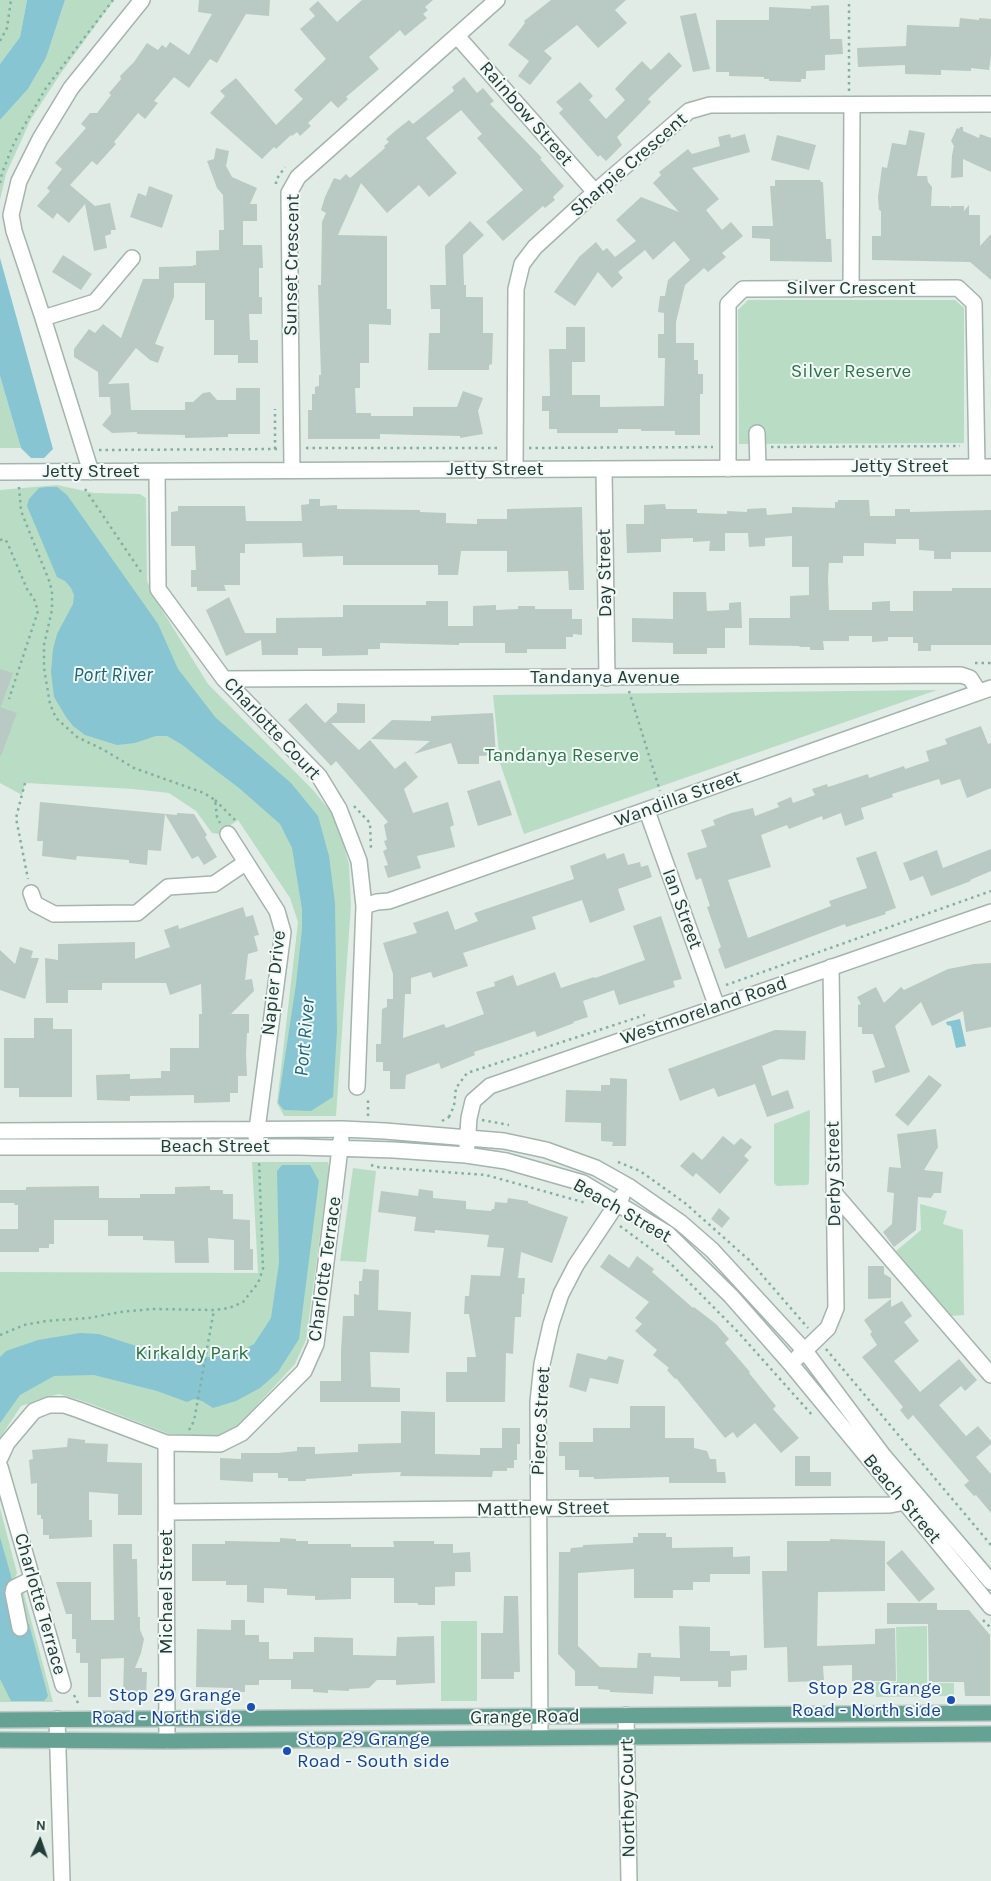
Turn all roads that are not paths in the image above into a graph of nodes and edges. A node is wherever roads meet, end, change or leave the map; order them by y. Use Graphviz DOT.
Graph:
graph roads {
  1 [pos="142,0"];
  2 [pos="497,0"];
  3 [pos="457,36"];
  4 [pos="850,98"];
  5 [pos="991,104"];
  6 [pos="594,192"];
  7 [pos="132,258"];
  8 [pos="851,289"];
  9 [pos="43,318"];
  10 [pos="757,433"];
  11 [pos="984,467"];
  12 [pos="728,468"];
  13 [pos="758,468"];
  14 [pos="604,469"];
  15 [pos="292,470"];
  16 [pos="515,470"];
  17 [pos="0,472"];
  18 [pos="90,472"];
  19 [pos="157,472"];
  20 [pos="607,678"];
  21 [pos="224,679"];
  22 [pos="985,690"];
  23 [pos="647,811"];
  24 [pos="228,834"];
  25 [pos="245,863"];
  26 [pos="31,893"];
  27 [pos="364,906"];
  28 [pos="991,912"];
  29 [pos="831,967"];
  30 [pos="717,1007"];
  31 [pos="363,1088"];
  32 [pos="257,1129"];
  33 [pos="342,1129"];
  34 [pos="0,1131"];
  35 [pos="468,1137"];
  36 [pos="256,1146"];
  37 [pos="0,1147"];
  38 [pos="341,1148"];
  39 [pos="466,1156"];
  40 [pos="628,1186"];
  41 [pos="834,1193"];
  42 [pos="617,1204"];
  43 [pos="805,1351"];
  44 [pos="790,1362"];
  45 [pos="991,1375"];
  46 [pos="166,1443"];
  47 [pos="0,1458"];
  48 [pos="0,1467"];
  49 [pos="910,1497"];
  50 [pos="538,1509"];
  51 [pos="167,1512"];
  52 [pos="32,1579"];
  53 [pos="991,1582"];
  54 [pos="985,1611"];
  55 [pos="20,1628"];
  56 [pos="63,1685"];
  57 [pos="991,1713"];
  58 [pos="626,1716"];
  59 [pos="539,1717"];
  60 [pos="57,1719"];
  61 [pos="167,1719"];
  62 [pos="0,1720"];
  63 [pos="991,1734"];
  64 [pos="628,1736"];
  65 [pos="540,1737"];
  66 [pos="0,1740"];
  67 [pos="58,1740"];
  68 [pos="167,1741"];
  69 [pos="62,1881"];
  70 [pos="629,1881"];
  1 -- 9 [label="street"];
  2 -- 3 [label="street, Sunset Crescent"];
  3 -- 6 [label="street, Rainbow Street"];
  3 -- 15 [label="street, Sunset Crescent"];
  4 -- 5 [label="street, Sharpie Crescent"];
  4 -- 6 [label="street, Sharpie Crescent"];
  4 -- 8 [label="street"];
  6 -- 16 [label="street, Sharpie Crescent"];
  7 -- 9 [label="street"];
  8 -- 11 [label="street, Silver Crescent"];
  8 -- 12 [label="street, Silver Crescent"];
  9 -- 18 [label="street"];
  10 -- 13 [label="street"];
  11 -- 13 [label="street, Jetty Street"];
  12 -- 13 [label="street, Jetty Street"];
  12 -- 14 [label="street, Jetty Street"];
  14 -- 16 [label="street, Jetty Street"];
  14 -- 20 [label="street, Day Street"];
  15 -- 16 [label="street, Jetty Street"];
  15 -- 19 [label="street, Jetty Street"];
  17 -- 18 [label="street, Jetty Street"];
  18 -- 19 [label="street, Jetty Street"];
  19 -- 21 [label="street, Charlotte Court"];
  20 -- 21 [label="street, Tandanya Avenue"];
  20 -- 22 [label="street, Tandanya Avenue"];
  21 -- 27 [label="street, Charlotte Court"];
  22 -- 23 [label="street, Wandilla Street"];
  23 -- 27 [label="street, Wandilla Street"];
  23 -- 30 [label="street, Ian Street"];
  24 -- 25 [label="street, Napier Drive"];
  25 -- 26 [label="street"];
  25 -- 32 [label="street, Napier Drive"];
  27 -- 31 [label="street, Charlotte Court"];
  28 -- 29 [label="street, Westmoreland Road"];
  29 -- 30 [label="street, Westmoreland Road"];
  29 -- 41 [label="street, Derby Street"];
  30 -- 35 [label="street, Westmoreland Road"];
  32 -- 33 [label="street, Beach Street"];
  32 -- 34 [label="street, Beach Street"];
  32 -- 36 [label="street, Napier Drive"];
  33 -- 35 [label="street, Beach Street"];
  33 -- 38 [label="street, Charlotte Terrace"];
  35 -- 39 [label="street, Westmoreland Road"];
  35 -- 40 [label="street, Beach Street"];
  36 -- 37 [label="street, Beach Street"];
  36 -- 38 [label="street, Beach Street"];
  38 -- 39 [label="street, Beach Street"];
  38 -- 46 [label="street, Charlotte Terrace"];
  39 -- 42 [label="street, Beach Street"];
  40 -- 42 [label="street, Pierce Street"];
  40 -- 43 [label="street, Beach Street"];
  41 -- 43 [label="street, Derby Street"];
  41 -- 45 [label="street"];
  42 -- 44 [label="street, Beach Street"];
  42 -- 50 [label="street, Pierce Street"];
  43 -- 44 [label="street, Derby Street"];
  43 -- 49 [label="street, Beach Street"];
  44 -- 49 [label="street, Beach Street"];
  46 -- 47 [label="street, Charlotte Terrace"];
  46 -- 51 [label="street, Michael Street"];
  48 -- 52 [label="street, Charlotte Terrace"];
  49 -- 50 [label="street, Matthew Street"];
  49 -- 53 [label="street, Beach Street"];
  49 -- 54 [label="street, Beach Street"];
  50 -- 51 [label="street, Matthew Street"];
  50 -- 59 [label="street, Pierce Street"];
  51 -- 61 [label="street, Michael Street"];
  52 -- 55 [label="street"];
  52 -- 56 [label="street, Charlotte Terrace"];
  57 -- 58 [label="main road, Grange Road"];
  58 -- 59 [label="main road, Grange Road"];
  58 -- 64 [label="street, Northey Court"];
  59 -- 61 [label="main road, Grange Road"];
  59 -- 65 [label="street, Pierce Street"];
  60 -- 61 [label="main road, Grange Road"];
  60 -- 62 [label="main road, Grange Road"];
  60 -- 67 [label="street"];
  61 -- 68 [label="street, Michael Street"];
  63 -- 64 [label="main road, Grange Road"];
  64 -- 65 [label="main road, Grange Road"];
  64 -- 70 [label="street, Northey Court"];
  65 -- 68 [label="main road, Grange Road"];
  66 -- 67 [label="main road, Grange Road"];
  67 -- 68 [label="main road, Grange Road"];
  67 -- 69 [label="street"];
}
